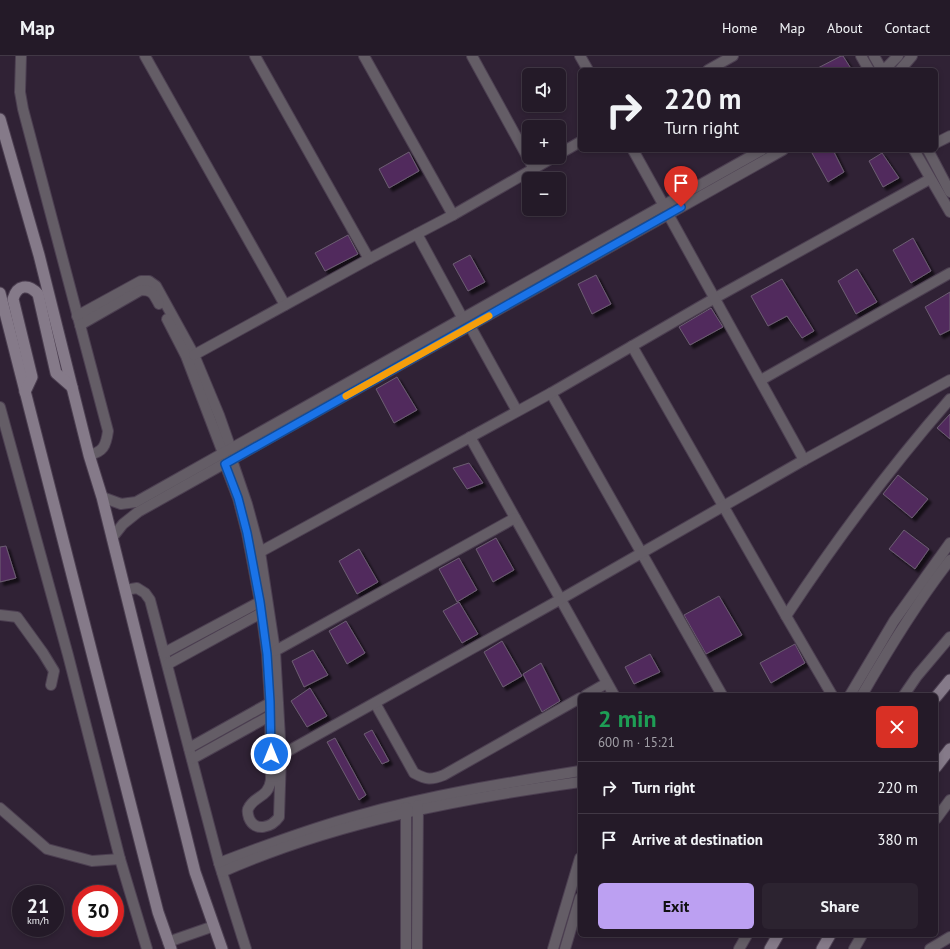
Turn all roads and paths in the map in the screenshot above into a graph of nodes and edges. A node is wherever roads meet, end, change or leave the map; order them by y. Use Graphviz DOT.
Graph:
graph roads {
  1 [pos="21,56"];
  2 [pos="145,56"];
  3 [pos="255,56"];
  4 [pos="364,56"];
  5 [pos="472,56"];
  6 [pos="580,56"];
  7 [pos="733,56"];
  8 [pos="861,56"];
  9 [pos="874,56"];
  10 [pos="898,56"];
  11 [pos="912,56"];
  12 [pos="587,68"];
  13 [pos="712,68"];
  14 [pos="868,68"];
  15 [pos="882,68"];
  16 [pos="885,68"];
  17 [pos="902,68"];
  18 [pos="0,119"];
  19 [pos="950,136"];
  20 [pos="578,143"];
  21 [pos="938,143"];
  22 [pos="566,150"];
  23 [pos="634,152"];
  24 [pos="758,152"];
  25 [pos="779,152"];
  26 [pos="915,152"];
  27 [pos="929,152"];
  28 [pos="542,164"];
  29 [pos="534,169"];
  30 [pos="930,179"];
  31 [pos="950,192"];
  32 [pos="663,204"];
  33 [pos="950,212"];
  34 [pos="668,214"];
  35 [pos="452,215"];
  36 [pos="417,234"];
  37 [pos="369,259"];
  38 [pos="950,273"];
  39 [pos="0,293"];
  40 [pos="715,298"];
  41 [pos="285,305"];
  42 [pos="462,317"];
  43 [pos="78,320"];
  44 [pos="470,326"];
  45 [pos="632,346"];
  46 [pos="194,355"];
  47 [pos="761,380"];
  48 [pos="950,380"];
  49 [pos="72,386"];
  50 [pos="25,392"];
  51 [pos="551,392"];
  52 [pos="950,399"];
  53 [pos="0,407"];
  54 [pos="517,411"];
  55 [pos="470,437"];
  56 [pos="89,455"];
  57 [pos="228,456"];
  58 [pos="804,460"];
  59 [pos="102,497"];
  60 [pos="724,507"];
  61 [pos="515,518"];
  62 [pos="112,538"];
  63 [pos="950,543"];
  64 [pos="260,552"];
  65 [pos="642,553"];
  66 [pos="950,560"];
  67 [pos="125,590"];
  68 [pos="561,599"];
  69 [pos="263,600"];
  70 [pos="265,611"];
  71 [pos="0,614"];
  72 [pos="786,616"];
  73 [pos="950,637"];
  74 [pos="275,651"];
  75 [pos="164,653"];
  76 [pos="168,664"];
  77 [pos="950,680"];
  78 [pos="607,683"];
  79 [pos="51,685"];
  80 [pos="590,693"];
  81 [pos="613,693"];
  82 [pos="721,693"];
  83 [pos="831,693"];
  84 [pos="851,693"];
  85 [pos="863,693"];
  86 [pos="905,693"];
  87 [pos="938,695"];
  88 [pos="578,699"];
  89 [pos="274,700"];
  90 [pos="375,703"];
  91 [pos="275,713"];
  92 [pos="189,748"];
  93 [pos="950,749"];
  94 [pos="281,755"];
  95 [pos="192,759"];
  96 [pos="938,764"];
  97 [pos="578,772"];
  98 [pos="578,782"];
  99 [pos="950,800"];
  100 [pos="418,806"];
  101 [pos="0,808"];
  102 [pos="406,808"];
  103 [pos="938,816"];
  104 [pos="120,859"];
  105 [pos="578,865"];
  106 [pos="221,867"];
  107 [pos="578,904"];
  108 [pos="214,926"];
  109 [pos="746,937"];
  110 [pos="777,937"];
  111 [pos="829,937"];
  112 [pos="861,937"];
  113 [pos="950,938"];
  114 [pos="170,946"];
  115 [pos="147,949"];
  116 [pos="222,949"];
  117 [pos="246,949"];
  118 [pos="406,949"];
  119 [pos="417,949"];
  120 [pos="553,949"];
  121 [pos="564,949"];
  122 [pos="739,949"];
  123 [pos="770,949"];
  124 [pos="822,949"];
  125 [pos="854,949"];
  126 [pos="930,949"];
  1 -- 43 [label="street"];
  2 -- 41 [label="street"];
  3 -- 37 [label="street"];
  4 -- 35 [label="street"];
  5 -- 29 [label="street"];
  6 -- 12 [label="street"];
  7 -- 13 [label="street"];
  8 -- 14 [label="street"];
  9 -- 15 [label="street"];
  10 -- 16 [label="street"];
  11 -- 17 [label="street"];
  18 -- 49 [label="main road"];
  19 -- 21 [label="street"];
  20 -- 22 [label="street"];
  23 -- 32 [label="street"];
  24 -- 32 [label="street"];
  25 -- 34 [label="street"];
  26 -- 30 [label="street"];
  27 -- 31 [label="street"];
  28 -- 29 [label="street"];
  29 -- 35 [label="street"];
  30 -- 33 [label="street"];
  30 -- 40 [label="street"];
  32 -- 42 [label="street"];
  34 -- 40 [label="street"];
  34 -- 44 [label="street"];
  35 -- 36 [label="street"];
  36 -- 37 [label="street"];
  36 -- 42 [label="street"];
  37 -- 41 [label="street"];
  38 -- 47 [label="street"];
  39 -- 50 [label="main road"];
  40 -- 45 [label="street"];
  40 -- 47 [label="street"];
  41 -- 46 [label="street"];
  42 -- 57 [label="street"];
  43 -- 46 [label="street"];
  43 -- 56 [label="street"];
  43 -- 57 [label="street"];
  44 -- 54 [label="street"];
  44 -- 57 [label="street"];
  45 -- 51 [label="street"];
  45 -- 60 [label="street"];
  46 -- 57 [label="street"];
  47 -- 58 [label="street"];
  48 -- 58 [label="street"];
  49 -- 50 [label="main road"];
  49 -- 56 [label="main road"];
  50 -- 114 [label="main road"];
  51 -- 54 [label="street"];
  51 -- 65 [label="street"];
  52 -- 72 [label="street"];
  53 -- 104 [label="street"];
  54 -- 55 [label="street"];
  55 -- 61 [label="street"];
  55 -- 64 [label="street"];
  56 -- 59 [label="main road"];
  57 -- 59 [label="street"];
  57 -- 62 [label="street"];
  57 -- 64 [label="street"];
  57 -- 69 [label="street"];
  58 -- 60 [label="street"];
  59 -- 62 [label="main road"];
  60 -- 65 [label="street"];
  60 -- 72 [label="street"];
  61 -- 68 [label="street"];
  61 -- 74 [label="street"];
  62 -- 67 [label="main road"];
  63 -- 84 [label="street"];
  64 -- 69 [label="street"];
  65 -- 68 [label="street"];
  65 -- 82 [label="street"];
  66 -- 85 [label="street"];
  67 -- 75 [label="street"];
  67 -- 108 [label="main road"];
  68 -- 78 [label="street"];
  68 -- 90 [label="street"];
  69 -- 70 [label="street"];
  69 -- 75 [label="street"];
  70 -- 74 [label="street"];
  70 -- 76 [label="street"];
  70 -- 89 [label="street"];
  71 -- 79 [label="street"];
  72 -- 83 [label="street"];
  73 -- 86 [label="street"];
  74 -- 89 [label="street"];
  75 -- 76 [label="street"];
  76 -- 92 [label="street"];
  77 -- 87 [label="main road"];
  78 -- 80 [label="street"];
  78 -- 81 [label="street"];
  88 -- 90 [label="street"];
  89 -- 91 [label="street"];
  89 -- 92 [label="street"];
  90 -- 94 [label="street"];
  91 -- 94 [label="street"];
  91 -- 94 [label="street"];
  91 -- 95 [label="street"];
  92 -- 95 [label="street"];
  93 -- 96 [label="main road"];
  95 -- 106 [label="street"];
  97 -- 100 [label="street"];
  98 -- 100 [label="street"];
  99 -- 103 [label="street"];
  100 -- 102 [label="street"];
  100 -- 119 [label="street"];
  101 -- 104 [label="street"];
  102 -- 106 [label="street"];
  102 -- 118 [label="street"];
  104 -- 115 [label="street"];
  105 -- 120 [label="street"];
  106 -- 117 [label="street"];
  107 -- 121 [label="street"];
  108 -- 114 [label="street"];
  108 -- 116 [label="main road"];
  109 -- 122 [label="street"];
  110 -- 123 [label="main road"];
  111 -- 124 [label="main road"];
  112 -- 125 [label="street"];
  113 -- 126 [label="street"];
}
